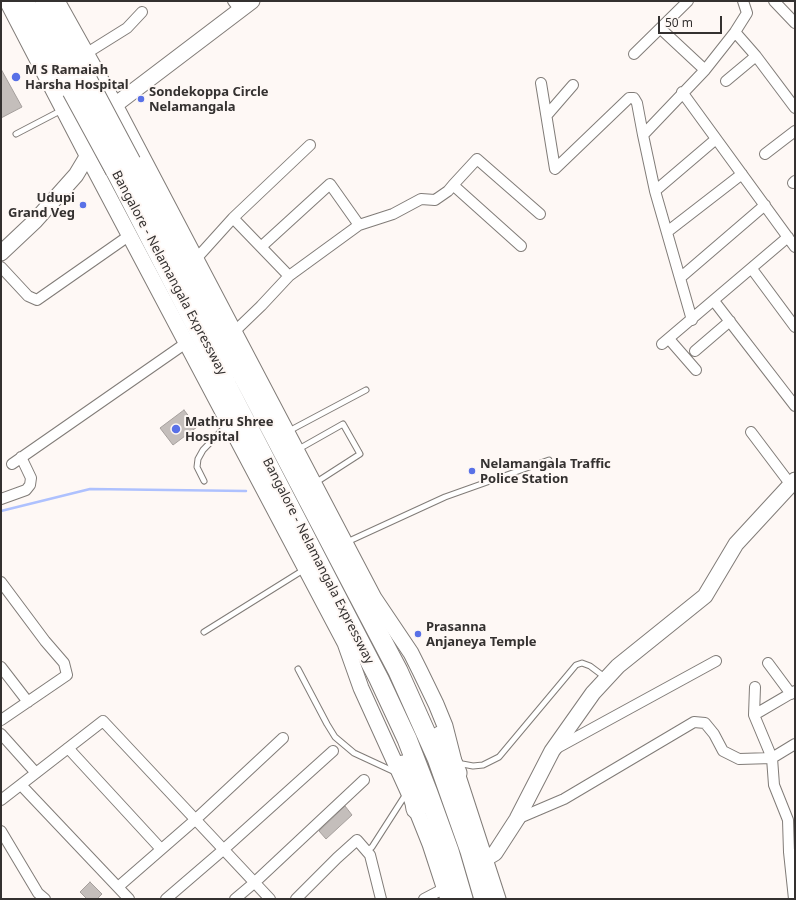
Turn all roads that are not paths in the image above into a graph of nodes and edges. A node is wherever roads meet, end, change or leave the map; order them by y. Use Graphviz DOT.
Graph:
graph roads {
  1 [pos="7,1"];
  2 [pos="24,1"];
  3 [pos="45,1"];
  4 [pos="57,1"];
  5 [pos="688,1"];
  6 [pos="743,1"];
  7 [pos="774,1"];
  8 [pos="241,4"];
  9 [pos="142,12"];
  10 [pos="795,23"];
  11 [pos="661,28"];
  12 [pos="735,32"];
  13 [pos="87,53"];
  14 [pos="634,54"];
  15 [pos="756,56"];
  16 [pos="705,70"];
  17 [pos="726,81"];
  18 [pos="541,83"];
  19 [pos="573,85"];
  20 [pos="80,86"];
  21 [pos="682,92"];
  22 [pos="115,105"];
  23 [pos="795,108"];
  24 [pos="63,109"];
  25 [pos="547,115"];
  26 [pos="795,131"];
  27 [pos="16,134"];
  28 [pos="643,135"];
  29 [pos="716,139"];
  30 [pos="310,145"];
  31 [pos="765,154"];
  32 [pos="88,157"];
  33 [pos="123,166"];
  34 [pos="742,174"];
  35 [pos="453,185"];
  36 [pos="655,191"];
  37 [pos="765,205"];
  38 [pos="540,214"];
  39 [pos="233,218"];
  40 [pos="359,225"];
  41 [pos="667,232"];
  42 [pos="130,235"];
  43 [pos="788,237"];
  44 [pos="262,246"];
  45 [pos="521,246"];
  46 [pos="795,246"];
  47 [pos="1,253"];
  48 [pos="196,259"];
  49 [pos="1,267"];
  50 [pos="752,269"];
  51 [pos="290,276"];
  52 [pos="680,278"];
  53 [pos="714,300"];
  54 [pos="692,320"];
  55 [pos="730,321"];
  56 [pos="795,327"];
  57 [pos="234,332"];
  58 [pos="186,343"];
  59 [pos="695,351"];
  60 [pos="696,370"];
  61 [pos="366,390"];
  62 [pos="795,406"];
  63 [pos="229,423"];
  64 [pos="286,432"];
  65 [pos="751,432"];
  66 [pos="296,451"];
  67 [pos="21,457"];
  68 [pos="549,460"];
  69 [pos="12,464"];
  70 [pos="204,480"];
  71 [pos="793,482"];
  72 [pos="314,484"];
  73 [pos="1,499"];
  74 [pos="346,542"];
  75 [pos="306,568"];
  76 [pos="1,582"];
  77 [pos="360,599"];
  78 [pos="204,632"];
  79 [pos="361,645"];
  80 [pos="716,661"];
  81 [pos="768,663"];
  82 [pos="1,667"];
  83 [pos="298,669"];
  84 [pos="606,679"];
  85 [pos="755,687"];
  86 [pos="793,692"];
  87 [pos="28,702"];
  88 [pos="754,715"];
  89 [pos="1,720"];
  90 [pos="1,734"];
  91 [pos="283,738"];
  92 [pos="795,744"];
  93 [pos="68,748"];
  94 [pos="333,751"];
  95 [pos="552,751"];
  96 [pos="772,758"];
  97 [pos="456,768"];
  98 [pos="36,773"];
  99 [pos="400,774"];
  100 [pos="364,780"];
  101 [pos="21,785"];
  102 [pos="408,791"];
  103 [pos="1,800"];
  104 [pos="416,809"];
  105 [pos="517,819"];
  106 [pos="195,820"];
  107 [pos="1,831"];
  108 [pos="161,849"];
  109 [pos="223,850"];
  110 [pos="367,851"];
  111 [pos="792,854"];
  112 [pos="485,859"];
  113 [pos="254,883"];
  114 [pos="118,887"];
  115 [pos="447,894"];
  116 [pos="45,899"];
  117 [pos="129,899"];
  118 [pos="166,899"];
  119 [pos="235,899"];
  120 [pos="270,899"];
  121 [pos="296,899"];
  122 [pos="381,899"];
  123 [pos="424,899"];
  124 [pos="463,899"];
  125 [pos="484,899"];
  126 [pos="498,899"];
  127 [pos="794,899"];
  1 -- 24 [label="street"];
  2 -- 20 [label="highway, Bangalore - Nelamangala Expressway"];
  3 -- 20 [label="highway, Bangalore - Nelamangala Expressway"];
  4 -- 13 [label="street"];
  5 -- 11 [label="street"];
  6 -- 12 [label="street"];
  7 -- 10 [label="street"];
  8 -- 22 [label="street"];
  9 -- 13 [label="street"];
  11 -- 14 [label="street"];
  11 -- 16 [label="street"];
  12 -- 15 [label="street"];
  12 -- 16 [label="street"];
  13 -- 22 [label="street"];
  15 -- 17 [label="street"];
  15 -- 23 [label="street"];
  16 -- 21 [label="street"];
  18 -- 25 [label="street"];
  19 -- 25 [label="street"];
  20 -- 33 [label="highway, Bangalore - Nelamangala Expressway, bridge"];
  21 -- 28 [label="street"];
  21 -- 29 [label="street"];
  22 -- 32 [label="street"];
  22 -- 48 [label="street"];
  24 -- 27 [label="lane"];
  24 -- 32 [label="street"];
  25 -- 28 [label="street"];
  26 -- 31 [label="street"];
  28 -- 36 [label="street"];
  29 -- 34 [label="street"];
  29 -- 36 [label="street"];
  30 -- 39 [label="street"];
  32 -- 42 [label="street"];
  32 -- 47 [label="street"];
  33 -- 77 [label="highway, Bangalore - Nelamangala Expressway"];
  33 -- 79 [label="highway, Bangalore - Nelamangala Expressway"];
  34 -- 37 [label="street"];
  34 -- 41 [label="street"];
  35 -- 38 [label="street"];
  35 -- 40 [label="street"];
  35 -- 45 [label="street"];
  36 -- 41 [label="street"];
  37 -- 43 [label="street"];
  37 -- 52 [label="street"];
  39 -- 44 [label="street"];
  39 -- 48 [label="street"];
  40 -- 44 [label="street"];
  40 -- 51 [label="street"];
  41 -- 52 [label="street"];
  42 -- 49 [label="street"];
  42 -- 58 [label="street"];
  43 -- 46 [label="street"];
  43 -- 50 [label="street"];
  44 -- 51 [label="street"];
  48 -- 57 [label="street"];
  50 -- 53 [label="street"];
  50 -- 56 [label="street"];
  51 -- 57 [label="street"];
  52 -- 54 [label="street"];
  53 -- 54 [label="street"];
  53 -- 55 [label="street"];
  54 -- 60 [label="street"];
  55 -- 59 [label="street"];
  55 -- 62 [label="street"];
  57 -- 64 [label="street"];
  58 -- 63 [label="street"];
  58 -- 67 [label="street"];
  61 -- 64 [label="lane"];
  63 -- 70 [label="lane"];
  63 -- 75 [label="street"];
  64 -- 66 [label="street"];
  65 -- 71 [label="street"];
  66 -- 72 [label="street"];
  66 -- 72 [label="lane"];
  67 -- 69 [label="street"];
  67 -- 73 [label="street"];
  68 -- 74 [label="lane"];
  71 -- 84 [label="street"];
  72 -- 74 [label="street"];
  74 -- 97 [label="street"];
  75 -- 78 [label="lane"];
  75 -- 99 [label="street"];
  76 -- 87 [label="street"];
  77 -- 97 [label="highway"];
  77 -- 125 [label="highway, Bangalore - Nelamangala Expressway"];
  79 -- 104 [label="highway"];
  79 -- 124 [label="highway, Bangalore - Nelamangala Expressway"];
  80 -- 95 [label="street"];
  81 -- 86 [label="street"];
  82 -- 87 [label="street"];
  83 -- 99 [label="lane"];
  84 -- 95 [label="street"];
  84 -- 97 [label="lane"];
  85 -- 88 [label="street"];
  86 -- 88 [label="street"];
  87 -- 89 [label="street"];
  88 -- 96 [label="street"];
  90 -- 98 [label="street"];
  91 -- 106 [label="street"];
  92 -- 96 [label="street"];
  93 -- 98 [label="street"];
  93 -- 106 [label="street"];
  93 -- 108 [label="street"];
  94 -- 109 [label="street"];
  95 -- 105 [label="street"];
  96 -- 105 [label="street"];
  96 -- 111 [label="street"];
  97 -- 112 [label="street"];
  98 -- 101 [label="street"];
  99 -- 102 [label="street"];
  100 -- 113 [label="street"];
  101 -- 103 [label="street"];
  101 -- 114 [label="street"];
  102 -- 104 [label="street"];
  102 -- 110 [label="lane"];
  104 -- 115 [label="street"];
  105 -- 112 [label="street"];
  106 -- 108 [label="street"];
  106 -- 109 [label="street"];
  107 -- 116 [label="street"];
  108 -- 114 [label="street"];
  109 -- 113 [label="street"];
  109 -- 118 [label="street"];
  110 -- 121 [label="street"];
  110 -- 122 [label="street"];
  111 -- 127 [label="street"];
  112 -- 126 [label="street"];
  113 -- 119 [label="street"];
  113 -- 120 [label="street"];
  114 -- 117 [label="street"];
  115 -- 123 [label="street"];
}
